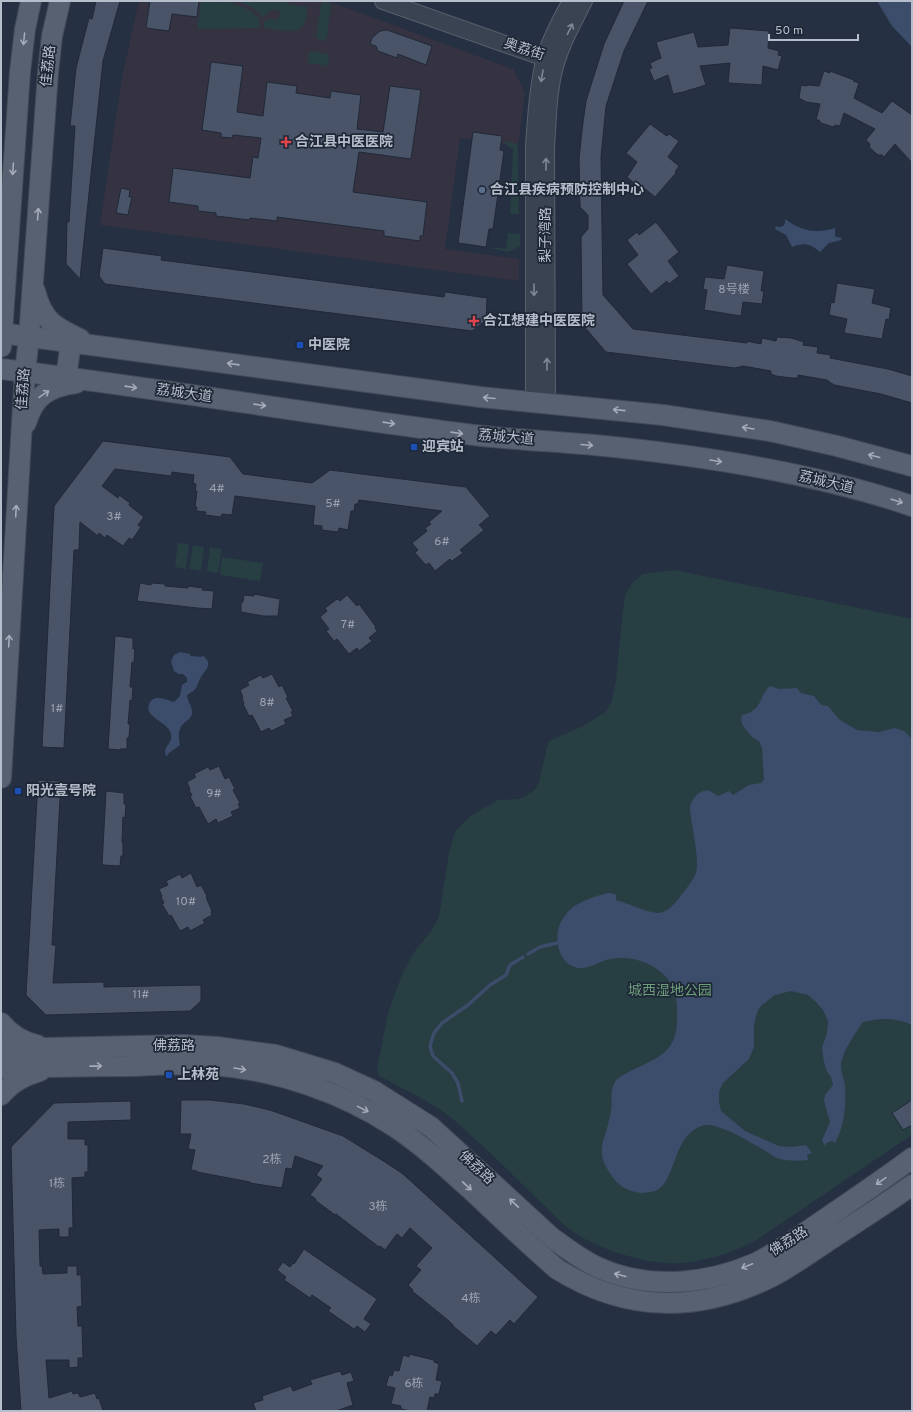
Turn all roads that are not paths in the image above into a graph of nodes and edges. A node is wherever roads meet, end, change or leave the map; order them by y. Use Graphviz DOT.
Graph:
graph roads {
  1 [pos="31,1"];
  2 [pos="60,1"];
  3 [pos="383,1"];
  4 [pos="405,1"];
  5 [pos="571,1"];
  6 [pos="584,1"];
  7 [pos="550,56"];
  8 [pos="8,242"];
  9 [pos="36,244"];
  10 [pos="6,273"];
  11 [pos="33,281"];
  12 [pos="1,293"];
  13 [pos="29,337"];
  14 [pos="1,338"];
  15 [pos="71,342"];
  16 [pos="105,347"];
  17 [pos="1,369"];
  18 [pos="25,372"];
  19 [pos="66,378"];
  20 [pos="92,382"];
  21 [pos="541,403"];
  22 [pos="21,440"];
  23 [pos="912,466"];
  24 [pos="10,472"];
  25 [pos="912,506"];
  26 [pos="1,778"];
  27 [pos="1,1023"];
  28 [pos="50,1048"];
  29 [pos="1,1049"];
  30 [pos="57,1067"];
  31 [pos="1,1068"];
  32 [pos="1,1095"];
  33 [pos="912,1158"];
  34 [pos="912,1185"];
  1 -- 8 [label="main road, 佳荔路, one-way"];
  9 -- 2 [label="main road, 佳荔路, one-way"];
  3 -- 7 [label="street, 奥荔街"];
  4 -- 7 [label="street, 奥荔街"];
  5 -- 7 [label="street, 梨子湾路"];
  7 -- 6 [label="street, 梨子湾路, one-way"];
  7 -- 21 [label="street, 梨子湾路"];
  8 -- 9 [label="main road"];
  8 -- 10 [label="main road, 佳荔路"];
  9 -- 11 [label="main road, 佳荔路"];
  10 -- 12 [label="main road"];
  10 -- 14 [label="main road, 佳荔路"];
  11 -- 13 [label="main road, 佳荔路"];
  11 -- 16 [label="main road"];
  13 -- 14 [label="main road"];
  13 -- 15 [label="main road"];
  13 -- 18 [label="main road, 佳荔路"];
  15 -- 16 [label="main road"];
  15 -- 19 [label="main road"];
  21 -- 16 [label="main road, one-way"];
  17 -- 18 [label="main road, 荔城大道"];
  18 -- 19 [label="main road, 荔城大道"];
  18 -- 22 [label="main road, 佳荔路"];
  19 -- 20 [label="main road, 荔城大道"];
  22 -- 20 [label="main road, one-way"];
  20 -- 25 [label="main road, 荔城大道, one-way"];
  23 -- 21 [label="main road, one-way"];
  22 -- 24 [label="main road, 佳荔路"];
  26 -- 24 [label="main road, 佳荔路, one-way"];
  27 -- 28 [label="main road"];
  28 -- 29 [label="main road, 佛荔路"];
  33 -- 28 [label="main road, 佛荔路, one-way"];
  30 -- 31 [label="main road, 佛荔路"];
  30 -- 32 [label="main road"];
  30 -- 34 [label="main road, 佛荔路, one-way"];
}
